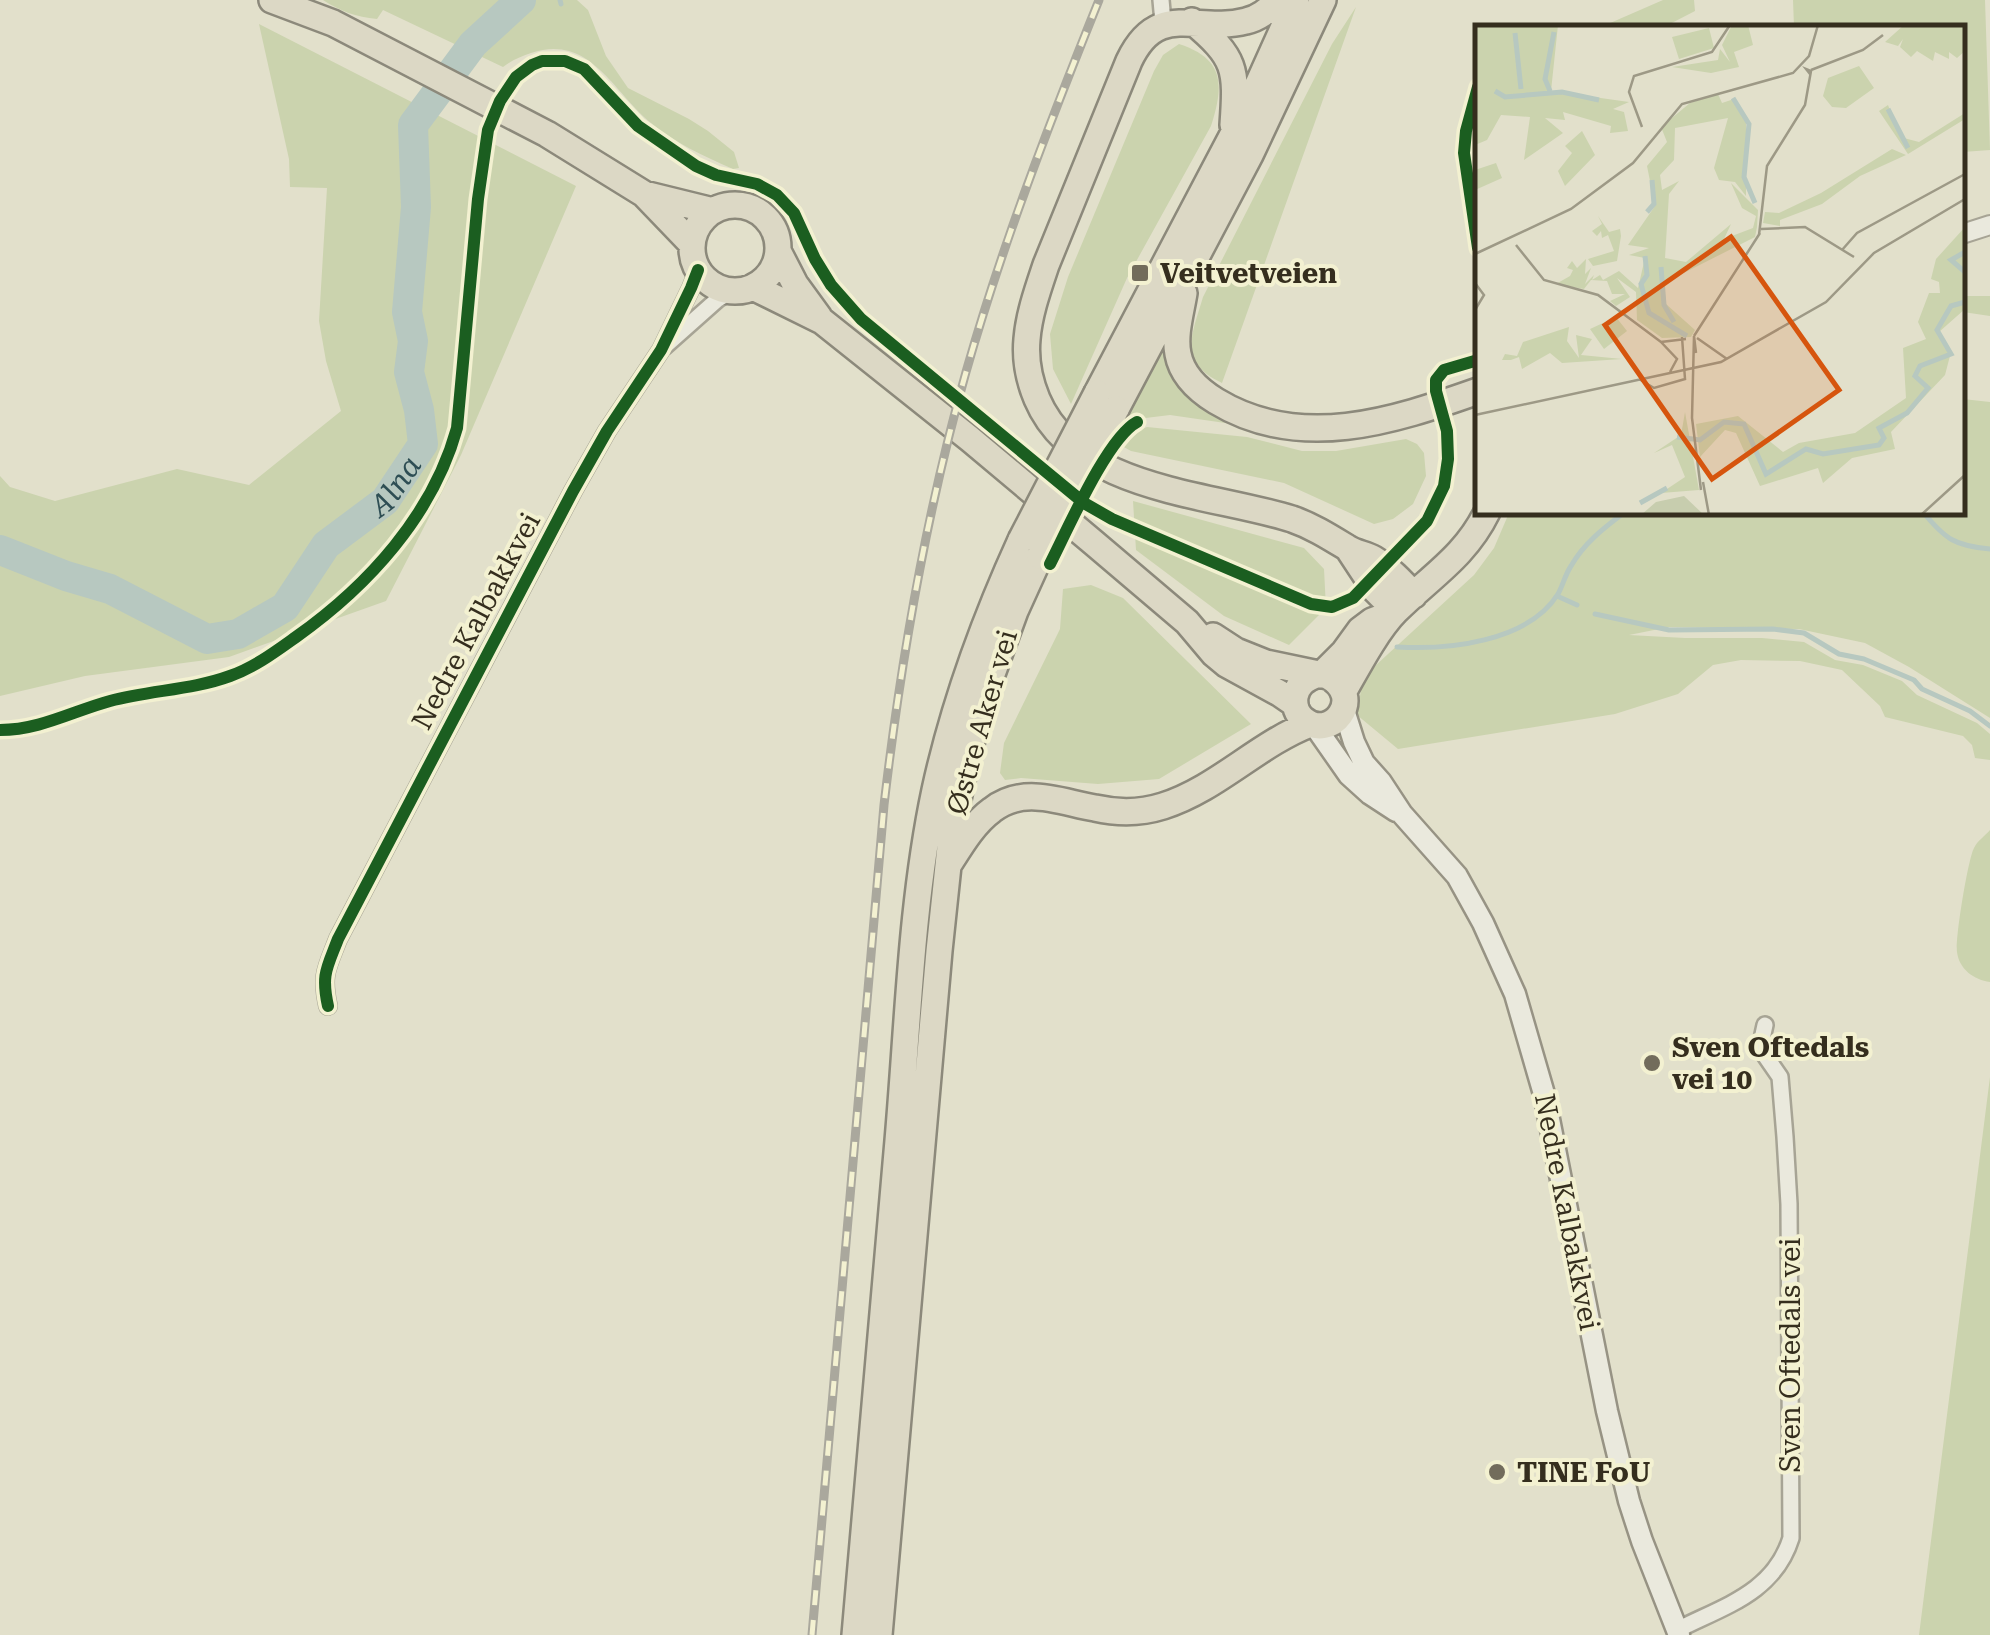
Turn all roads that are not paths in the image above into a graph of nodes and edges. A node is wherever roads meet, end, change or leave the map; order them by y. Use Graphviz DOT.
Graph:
graph roads {
  1 [pos="272,0"];
  2 [pos="302,0"];
  3 [pos="1279,0"];
  4 [pos="1296,0"];
  5 [pos="1323,0"];
  6 [pos="1162,11"];
  7 [pos="1192,21"];
  8 [pos="333,23"];
  9 [pos="1232,138"];
  10 [pos="644,194"];
  11 [pos="713,211"];
  12 [pos="1990,224"];
  13 [pos="1965,233"];
  14 [pos="692,244"];
  15 [pos="778,251"];
  16 [pos="698,270"];
  17 [pos="1187,273"];
  18 [pos="742,289"];
  19 [pos="822,321"];
  20 [pos="661,350"];
  21 [pos="1475,395"];
  22 [pos="1106,401"];
  23 [pos="1485,515"];
  24 [pos="1030,548"];
  25 [pos="1401,606"];
  26 [pos="1187,622"];
  27 [pos="1318,675"];
  28 [pos="1344,701"];
  29 [pos="1306,718"];
  30 [pos="1402,814"];
  31 [pos="947,868"];
  32 [pos="328,1006"];
  33 [pos="1764,1025"];
  34 [pos="1678,1633"];
  35 [pos="855,1635"];
  36 [pos="879,1635"];
  1 -- 8 [label="highway"];
  2 -- 8 [label="highway"];
  3 -- 7 [label="highway"];
  4 -- 9 [label="highway, Østre Aker vei"];
  5 -- 17 [label="highway, Østre Aker vei"];
  6 -- 7 [label="highway"];
  6 -- 25 [label="highway"];
  7 -- 9 [label="highway"];
  8 -- 10 [label="highway"];
  9 -- 22 [label="highway, Østre Aker vei"];
  10 -- 11 [label="highway"];
  10 -- 14 [label="highway"];
  11 -- 14 [label="highway"];
  11 -- 15 [label="highway"];
  12 -- 13 [label="street"];
  14 -- 16 [label="highway"];
  15 -- 18 [label="highway"];
  15 -- 19 [label="highway, Nedre Kalbakkvei"];
  16 -- 18 [label="highway"];
  16 -- 20 [label="street, Nedre Kalbakkvei"];
  17 -- 21 [label="highway"];
  17 -- 22 [label="highway, Østre Aker vei"];
  18 -- 19 [label="highway, Nedre Kalbakkvei"];
  18 -- 20 [label="street, Nedre Kalbakkvei"];
  19 -- 26 [label="highway, Nedre Kalbakkvei"];
  20 -- 32 [label="street, Nedre Kalbakkvei"];
  22 -- 24 [label="highway, Østre Aker vei, bridge"];
  23 -- 25 [label="highway"];
  24 -- 31 [label="highway, Østre Aker vei"];
  24 -- 35 [label="highway, Østre Aker vei"];
  25 -- 27 [label="highway"];
  25 -- 28 [label="highway"];
  26 -- 27 [label="highway, Nedre Kalbakkvei"];
  26 -- 29 [label="highway, Nedre Kalbakkvei"];
  27 -- 28 [label="highway"];
  27 -- 29 [label="highway"];
  28 -- 29 [label="highway"];
  28 -- 30 [label="main road, Nedre Kalbakkvei"];
  29 -- 30 [label="main road, Nedre Kalbakkvei"];
  29 -- 31 [label="highway"];
  30 -- 34 [label="main road, Nedre Kalbakkvei"];
  31 -- 36 [label="highway, Østre Aker vei"];
  33 -- 34 [label="street, Sven Oftedals vei"];
}
